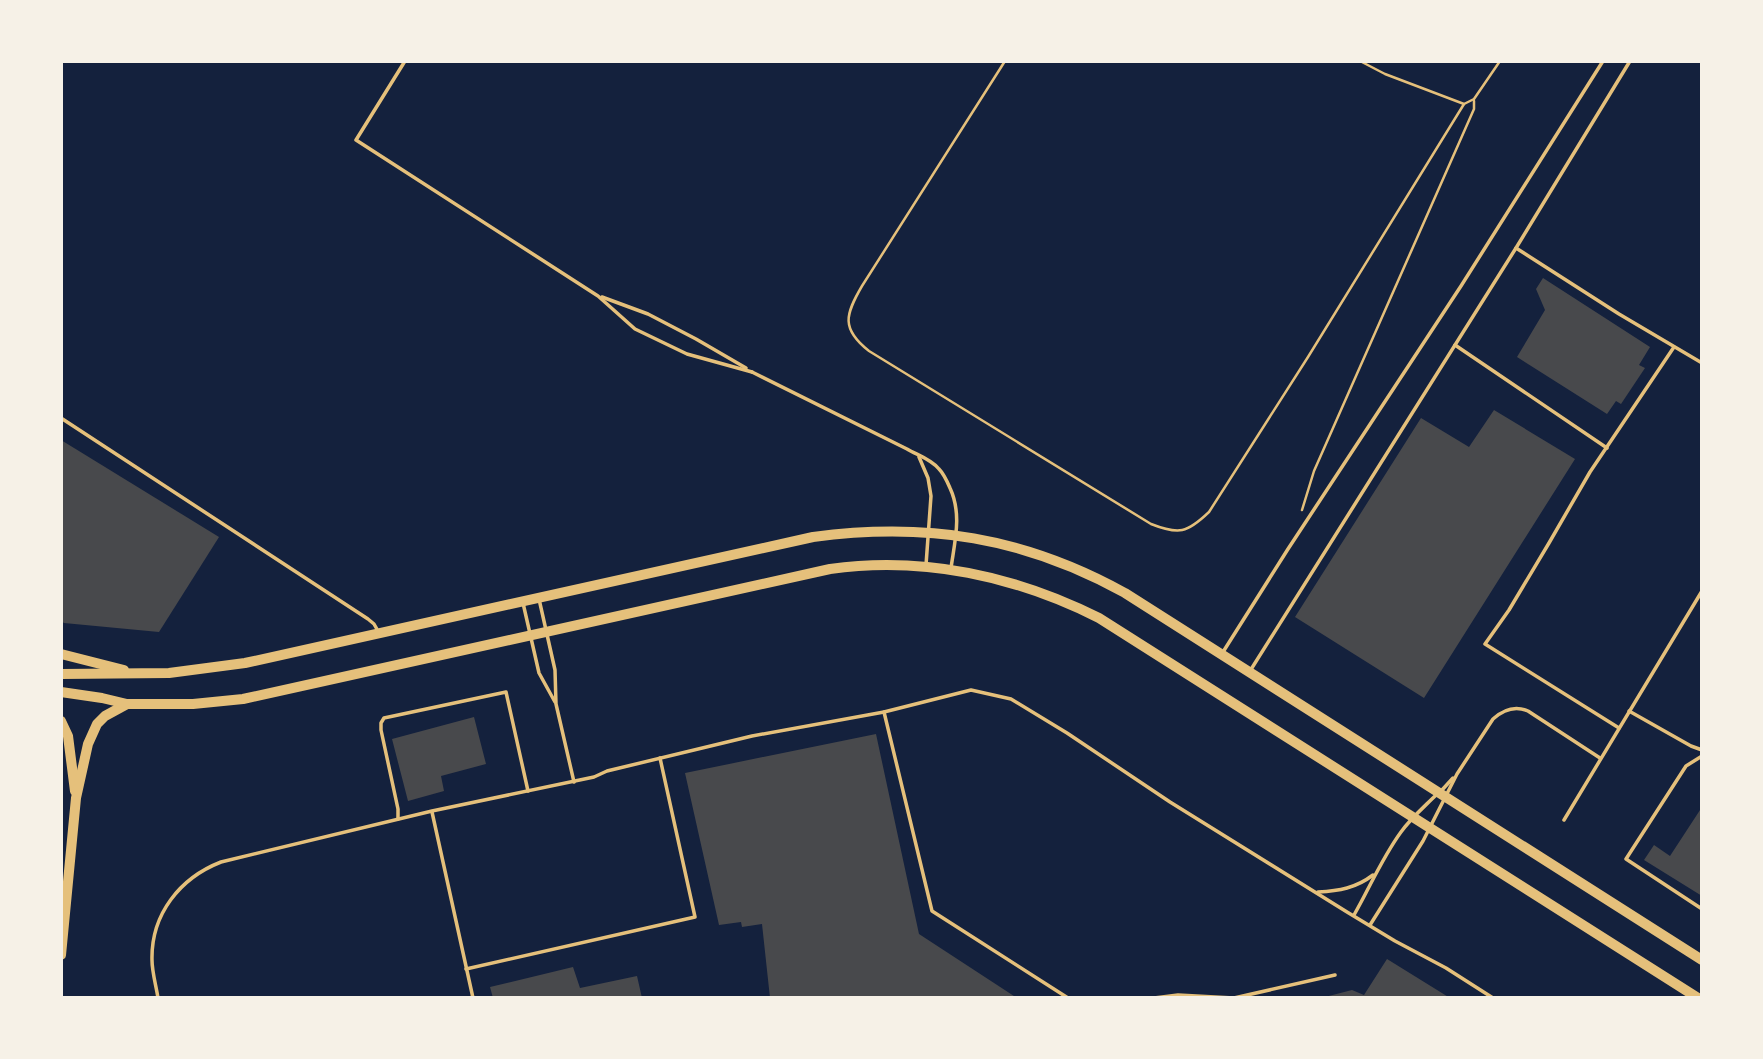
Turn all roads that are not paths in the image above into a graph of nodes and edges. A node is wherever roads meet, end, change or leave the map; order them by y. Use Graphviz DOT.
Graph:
graph roads {
  1 [pos="405,61"];
  2 [pos="1603,61"];
  3 [pos="1630,61"];
  4 [pos="1516,248"];
  5 [pos="598,296"];
  6 [pos="1455,345"];
  7 [pos="1674,346"];
  8 [pos="1702,363"];
  9 [pos="752,372"];
  10 [pos="61,418"];
  11 [pos="1607,448"];
  12 [pos="918,455"];
  13 [pos="929,532"];
  14 [pos="956,535"];
  15 [pos="925,567"];
  16 [pos="951,570"];
  17 [pos="1702,591"];
  18 [pos="539,598"];
  19 [pos="522,603"];
  20 [pos="546,631"];
  21 [pos="380,634"];
  22 [pos="530,635"];
  23 [pos="61,654"];
  24 [pos="1222,654"];
  25 [pos="1250,672"];
  26 [pos="61,674"];
  27 [pos="136,674"];
  28 [pos="61,692"];
  29 [pos="127,704"];
  30 [pos="556,704"];
  31 [pos="1629,710"];
  32 [pos="884,712"];
  33 [pos="61,721"];
  34 [pos="1619,728"];
  35 [pos="1702,750"];
  36 [pos="1702,756"];
  37 [pos="660,758"];
  38 [pos="1600,758"];
  39 [pos="1457,774"];
  40 [pos="574,782"];
  41 [pos="528,791"];
  42 [pos="1442,795"];
  43 [pos="76,798"];
  44 [pos="432,811"];
  45 [pos="1414,817"];
  46 [pos="398,819"];
  47 [pos="1564,820"];
  48 [pos="1430,828"];
  49 [pos="1375,874"];
  50 [pos="1316,892"];
  51 [pos="1702,908"];
  52 [pos="1354,915"];
  53 [pos="1370,925"];
  54 [pos="61,955"];
  55 [pos="1702,960"];
  56 [pos="467,969"];
  57 [pos="1335,975"];
  58 [pos="158,998"];
  59 [pos="473,998"];
  60 [pos="1068,998"];
  61 [pos="1154,998"];
  62 [pos="1493,998"];
  63 [pos="1698,998"];
  1 -- 5 [label="lane"];
  2 -- 24 [label="lane"];
  3 -- 4 [label="lane"];
  4 -- 6 [label="lane"];
  4 -- 7 [label="lane"];
  5 -- 9 [label="lane"];
  5 -- 9 [label="lane"];
  6 -- 11 [label="lane"];
  6 -- 25 [label="lane"];
  7 -- 8 [label="lane"];
  7 -- 11 [label="lane"];
  9 -- 12 [label="lane"];
  10 -- 21 [label="lane"];
  11 -- 34 [label="lane"];
  12 -- 13 [label="lane"];
  12 -- 14 [label="lane"];
  13 -- 14 [label="main road"];
  13 -- 15 [label="lane"];
  13 -- 18 [label="main road"];
  14 -- 16 [label="lane"];
  14 -- 24 [label="main road"];
  15 -- 16 [label="main road"];
  15 -- 20 [label="main road"];
  16 -- 45 [label="main road"];
  17 -- 31 [label="lane"];
  18 -- 19 [label="main road"];
  18 -- 20 [label="lane"];
  19 -- 21 [label="main road"];
  19 -- 22 [label="lane"];
  20 -- 22 [label="main road"];
  20 -- 30 [label="lane"];
  21 -- 27 [label="main road"];
  22 -- 29 [label="main road"];
  22 -- 30 [label="lane"];
  23 -- 27 [label="main road"];
  24 -- 25 [label="main road"];
  25 -- 42 [label="main road"];
  26 -- 27 [label="main road"];
  28 -- 29 [label="main road"];
  29 -- 43 [label="street"];
  30 -- 40 [label="lane"];
  31 -- 34 [label="lane"];
  31 -- 35 [label="lane"];
  32 -- 37 [label="lane"];
  32 -- 50 [label="lane"];
  32 -- 60 [label="lane"];
  33 -- 43 [label="street"];
  34 -- 38 [label="lane"];
  36 -- 51 [label="lane"];
  37 -- 40 [label="lane"];
  37 -- 56 [label="lane"];
  38 -- 39 [label="lane"];
  38 -- 47 [label="lane"];
  39 -- 42 [label="lane"];
  39 -- 42 [label="lane"];
  40 -- 41 [label="lane"];
  41 -- 44 [label="lane"];
  41 -- 46 [label="lane"];
  42 -- 45 [label="lane"];
  42 -- 48 [label="lane"];
  42 -- 55 [label="main road"];
  43 -- 54 [label="street"];
  44 -- 46 [label="lane"];
  44 -- 56 [label="lane"];
  45 -- 48 [label="main road"];
  45 -- 49 [label="lane"];
  46 -- 58 [label="lane"];
  48 -- 53 [label="lane"];
  48 -- 63 [label="main road"];
  49 -- 50 [label="lane"];
  49 -- 52 [label="lane"];
  50 -- 52 [label="lane"];
  52 -- 53 [label="lane"];
  53 -- 62 [label="lane"];
  56 -- 59 [label="lane"];
  57 -- 61 [label="lane"];
}
